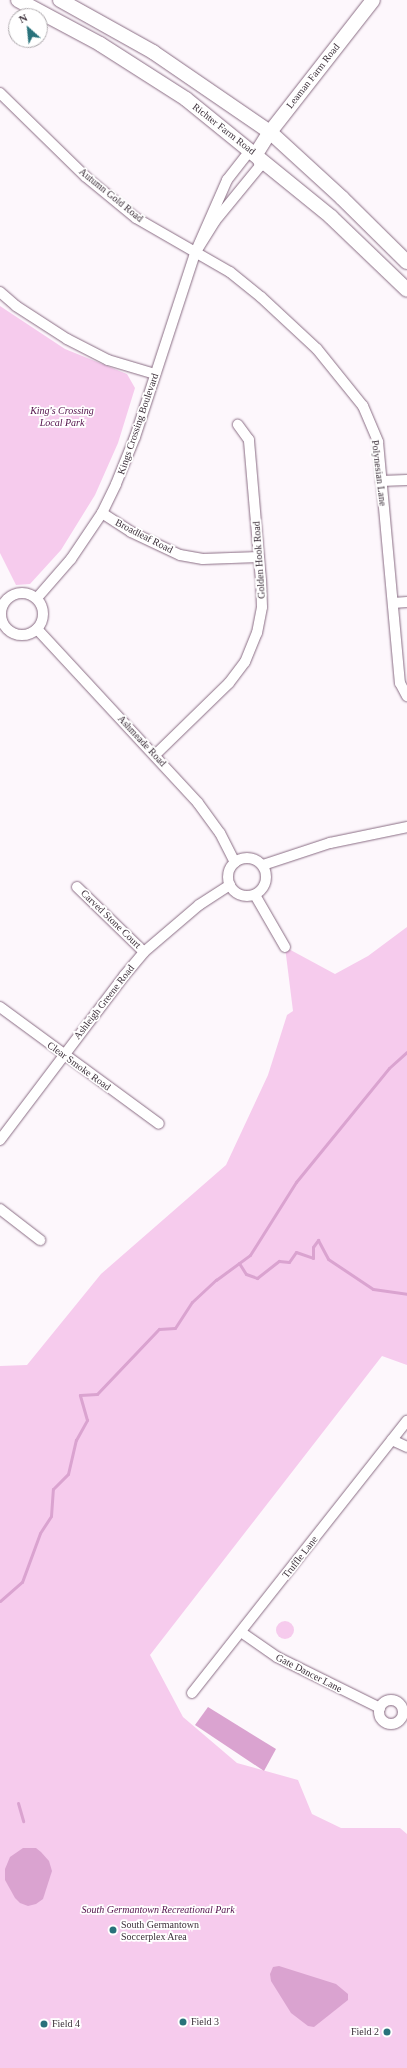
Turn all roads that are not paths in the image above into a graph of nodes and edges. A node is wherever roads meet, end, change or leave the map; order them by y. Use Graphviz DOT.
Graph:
graph roads {
  1 [pos="18,0"];
  2 [pos="60,0"];
  3 [pos="373,0"];
  4 [pos="0,93"];
  5 [pos="270,132"];
  6 [pos="256,154"];
  7 [pos="195,253"];
  8 [pos="407,262"];
  9 [pos="407,290"];
  10 [pos="0,292"];
  11 [pos="156,374"];
  12 [pos="238,425"];
  13 [pos="407,480"];
  14 [pos="381,481"];
  15 [pos="102,513"];
  16 [pos="259,557"];
  17 [pos="36,598"];
  18 [pos="407,602"];
  19 [pos="393,603"];
  20 [pos="37,629"];
  21 [pos="3,631"];
  22 [pos="407,696"];
  23 [pos="155,755"];
  24 [pos="407,827"];
  25 [pos="235,862"];
  26 [pos="263,865"];
  27 [pos="230,885"];
  28 [pos="77,887"];
  29 [pos="255,895"];
  30 [pos="285,947"];
  31 [pos="144,952"];
  32 [pos="0,1007"];
  33 [pos="63,1055"];
  34 [pos="159,1124"];
  35 [pos="0,1140"];
  36 [pos="0,1209"];
  37 [pos="40,1240"];
  38 [pos="407,1421"];
  39 [pos="392,1440"];
  40 [pos="407,1448"];
  41 [pos="241,1632"];
  42 [pos="192,1693"];
  43 [pos="380,1708"];
  44 [pos="404,1719"];
  1 -- 6 [label="main road, Richter Farm Road"];
  2 -- 5 [label="main road"];
  3 -- 5 [label="main road, Leaman Farm Road"];
  4 -- 7 [label="street, Autumn Gold Road"];
  5 -- 6 [label="main road, Leaman Farm Road"];
  5 -- 8 [label="main road"];
  6 -- 7 [label="street, Kings Crossing Boulevard"];
  6 -- 7 [label="street, Kings Crossing Boulevard"];
  6 -- 9 [label="main road, Richter Farm Road"];
  7 -- 11 [label="street, Kings Crossing Boulevard"];
  7 -- 14 [label="street, Polynesian Lane"];
  10 -- 11 [label="street"];
  11 -- 15 [label="street, Kings Crossing Boulevard"];
  12 -- 16 [label="street, Golden Hook Road"];
  13 -- 14 [label="street"];
  14 -- 19 [label="street, Polynesian Lane"];
  15 -- 16 [label="street, Broadleaf Road"];
  15 -- 17 [label="street, Kings Crossing Boulevard"];
  16 -- 23 [label="street, Golden Hook Road"];
  17 -- 20 [label="street"];
  17 -- 21 [label="street"];
  18 -- 19 [label="street"];
  19 -- 22 [label="street, Polynesian Lane"];
  20 -- 21 [label="street"];
  20 -- 23 [label="street, Ashmeade Road"];
  23 -- 25 [label="street, Ashmeade Road"];
  24 -- 26 [label="street"];
  25 -- 26 [label="street"];
  25 -- 27 [label="street"];
  26 -- 29 [label="street"];
  27 -- 29 [label="street"];
  27 -- 31 [label="street, Ashleigh Greene Road"];
  28 -- 31 [label="street, Carved Stone Court"];
  29 -- 30 [label="street"];
  31 -- 33 [label="street, Ashleigh Greene Road"];
  32 -- 33 [label="street, Clear Smoke Road"];
  33 -- 34 [label="street, Clear Smoke Road"];
  33 -- 35 [label="street, Ashleigh Greene Road"];
  36 -- 37 [label="street"];
  38 -- 39 [label="street, Truffle Lane"];
  39 -- 40 [label="street"];
  39 -- 41 [label="street, Truffle Lane"];
  41 -- 42 [label="street, Truffle Lane"];
  41 -- 43 [label="street, Gate Dancer Lane"];
  43 -- 44 [label="street"];
  43 -- 44 [label="street"];
}
